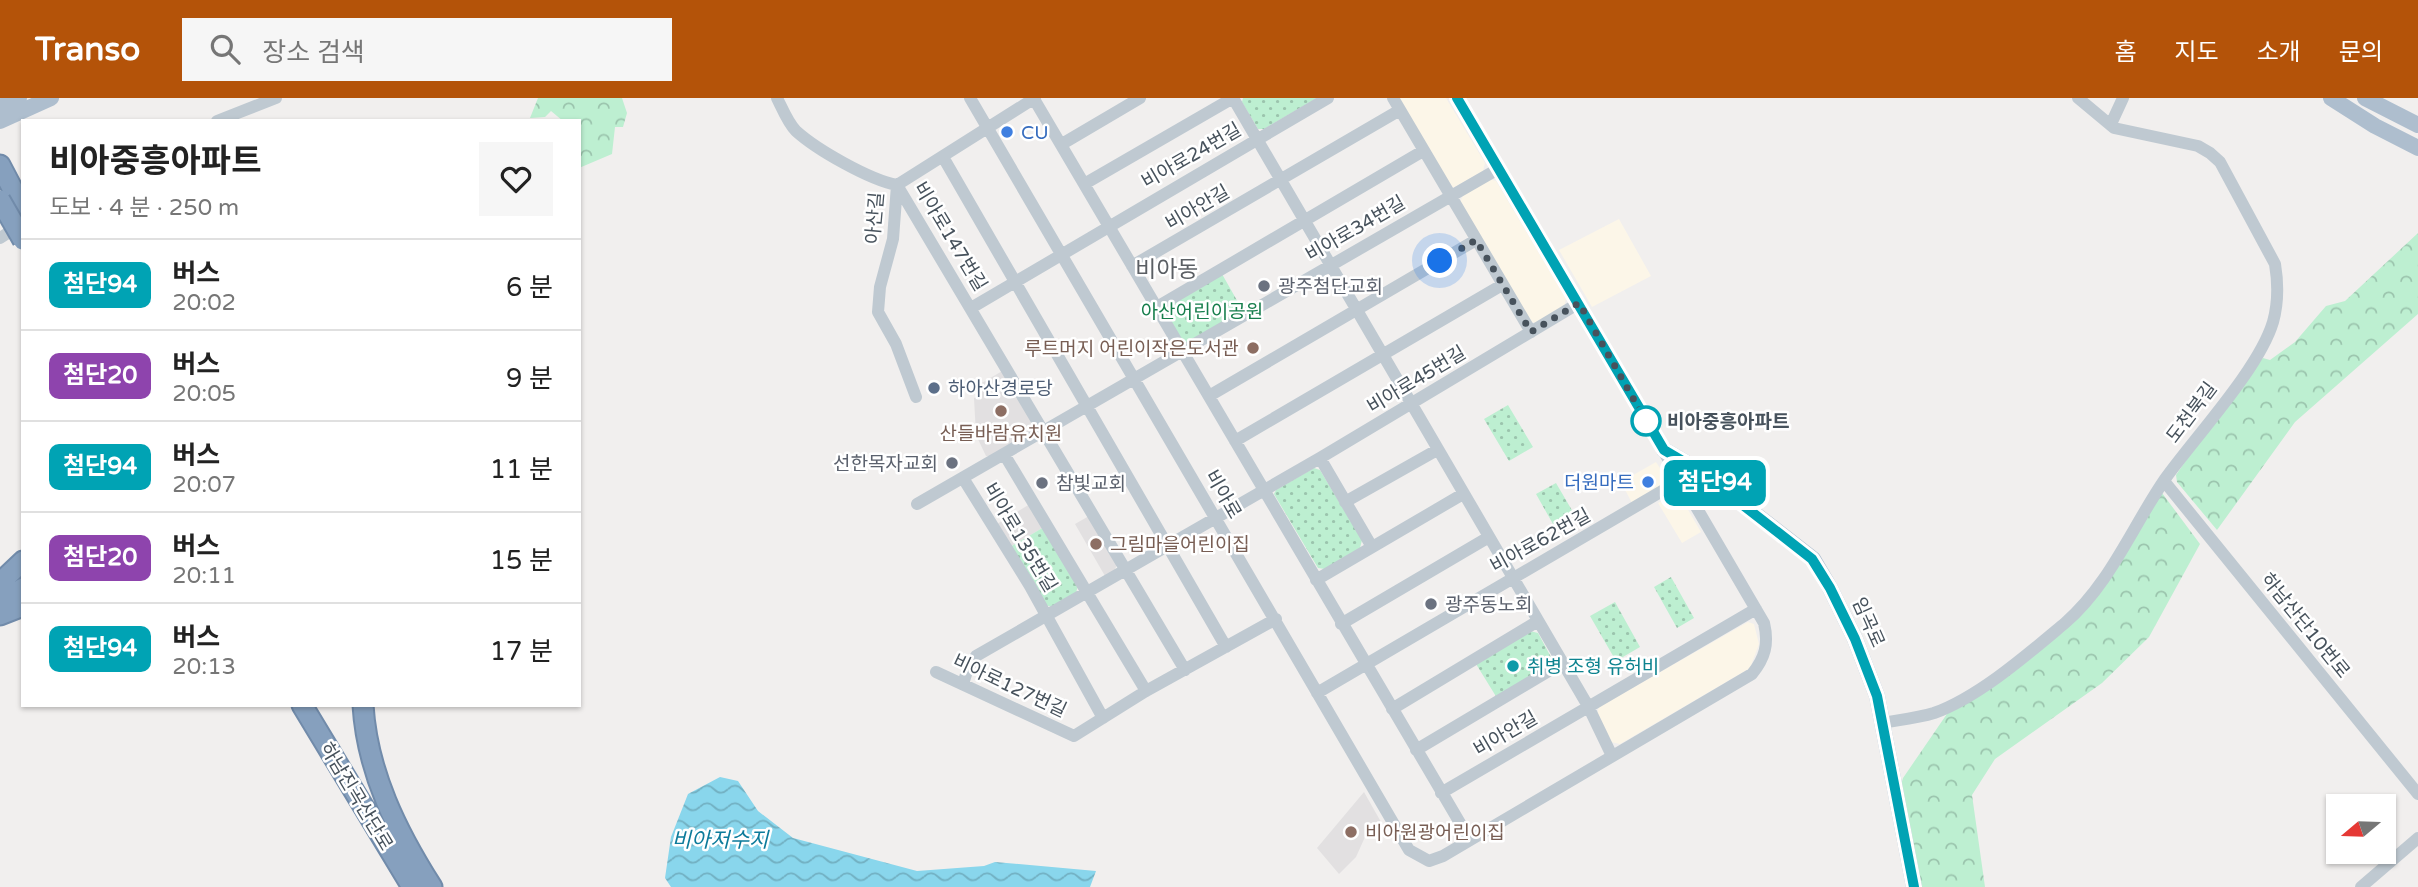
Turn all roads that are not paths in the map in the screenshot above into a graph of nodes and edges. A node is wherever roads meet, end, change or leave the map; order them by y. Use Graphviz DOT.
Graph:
graph roads {
  1 [pos="19,98"];
  2 [pos="51,98"];
  3 [pos="276,98"];
  4 [pos="777,98"];
  5 [pos="970,98"];
  6 [pos="1034,98"];
  7 [pos="1140,98"];
  8 [pos="1233,98"];
  9 [pos="1328,98"];
  10 [pos="1393,98"];
  11 [pos="1457,98"];
  12 [pos="2078,98"];
  13 [pos="2123,98"];
  14 [pos="2330,98"];
  15 [pos="2365,98"];
  16 [pos="0,107"];
  17 [pos="1400,110"];
  18 [pos="222,119"];
  19 [pos="0,121"];
  20 [pos="2111,124"];
  21 [pos="2418,125"];
  22 [pos="989,127"];
  23 [pos="1257,140"];
  24 [pos="1062,144"];
  25 [pos="2418,148"];
  26 [pos="1423,151"];
  27 [pos="943,157"];
  28 [pos="0,165"];
  29 [pos="1498,169"];
  30 [pos="1280,181"];
  31 [pos="1086,183"];
  32 [pos="897,185"];
  33 [pos="1450,196"];
  34 [pos="0,200"];
  35 [pos="21,205"];
  36 [pos="1304,222"];
  37 [pos="1110,224"];
  38 [pos="21,225"];
  39 [pos="21,237"];
  40 [pos="0,238"];
  41 [pos="1476,240"];
  42 [pos="1060,254"];
  43 [pos="1329,265"];
  44 [pos="1132,266"];
  45 [pos="1014,281"];
  46 [pos="1502,285"];
  47 [pos="1579,303"];
  48 [pos="1157,307"];
  49 [pos="971,308"];
  50 [pos="1355,311"];
  51 [pos="1531,332"];
  52 [pos="1182,351"];
  53 [pos="1381,355"];
  54 [pos="1134,378"];
  55 [pos="1209,396"];
  56 [pos="916,397"];
  57 [pos="1411,405"];
  58 [pos="1086,406"];
  59 [pos="1044,430"];
  60 [pos="1235,441"];
  61 [pos="1437,450"];
  62 [pos="1664,450"];
  63 [pos="1004,454"];
  64 [pos="1320,458"];
  65 [pos="1698,470"];
  66 [pos="963,478"];
  67 [pos="1682,480"];
  68 [pos="2164,481"];
  69 [pos="1263,489"];
  70 [pos="1464,494"];
  71 [pos="1345,502"];
  72 [pos="917,504"];
  73 [pos="1215,517"];
  74 [pos="1489,537"];
  75 [pos="1166,545"];
  76 [pos="1372,547"];
  77 [pos="21,563"];
  78 [pos="1126,568"];
  79 [pos="1513,577"];
  80 [pos="21,580"];
  81 [pos="1315,580"];
  82 [pos="0,583"];
  83 [pos="21,589"];
  84 [pos="1086,592"];
  85 [pos="0,593"];
  86 [pos="0,603"];
  87 [pos="21,607"];
  88 [pos="1756,609"];
  89 [pos="0,615"];
  90 [pos="1047,616"];
  91 [pos="1276,619"];
  92 [pos="1538,621"];
  93 [pos="1341,624"];
  94 [pos="1226,647"];
  95 [pos="1562,663"];
  96 [pos="1365,665"];
  97 [pos="1185,670"];
  98 [pos="936,672"];
  99 [pos="963,684"];
  100 [pos="1146,691"];
  101 [pos="1317,693"];
  102 [pos="1588,706"];
  103 [pos="295,707"];
  104 [pos="303,707"];
  105 [pos="316,707"];
  106 [pos="363,707"];
  107 [pos="1392,709"];
  108 [pos="1104,718"];
  109 [pos="1882,723"];
  110 [pos="324,741"];
  111 [pos="1416,750"];
  112 [pos="1612,756"];
  113 [pos="1441,793"];
  114 [pos="2418,793"];
  115 [pos="2418,838"];
  116 [pos="1470,840"];
  117 [pos="412,887"];
  118 [pos="424,887"];
  119 [pos="432,887"];
  120 [pos="1914,887"];
  121 [pos="2361,887"];
  1 -- 16 [label="main road"];
  2 -- 19 [label="main road"];
  3 -- 18 [label="street"];
  4 -- 32 [label="street, 아산길"];
  5 -- 22 [label="street, 비아로"];
  6 -- 22 [label="street"];
  6 -- 24 [label="street"];
  7 -- 24 [label="street"];
  8 -- 23 [label="street"];
  8 -- 31 [label="street"];
  9 -- 23 [label="street, 비아로24번길"];
  10 -- 17 [label="street"];
  11 -- 29 [label="street, 비아로"];
  12 -- 20 [label="street, 도천북길"];
  13 -- 20 [label="street"];
  14 -- 25 [label="main road"];
  15 -- 21 [label="main road"];
  17 -- 26 [label="street"];
  17 -- 30 [label="street, 비아안길"];
  20 -- 68 [label="street, 도천북길"];
  22 -- 27 [label="street"];
  22 -- 42 [label="street, 비아로"];
  23 -- 30 [label="street"];
  23 -- 37 [label="street, 비아로24번길"];
  24 -- 31 [label="street"];
  26 -- 33 [label="street"];
  26 -- 36 [label="street"];
  27 -- 32 [label="street"];
  27 -- 45 [label="street, 비아로147번길"];
  28 -- 35 [label="highway"];
  29 -- 33 [label="street, 비아로34번길"];
  29 -- 47 [label="street, 비아로"];
  30 -- 36 [label="street"];
  30 -- 44 [label="street, 비아안길"];
  31 -- 37 [label="street"];
  32 -- 49 [label="street, 비아로147번길"];
  32 -- 56 [label="street, 아산길"];
  33 -- 41 [label="street"];
  33 -- 43 [label="street, 비아로34번길"];
  34 -- 39 [label="highway, bridge"];
  36 -- 43 [label="street"];
  36 -- 48 [label="street"];
  37 -- 42 [label="street, 비아로24번길"];
  37 -- 44 [label="street"];
  38 -- 40 [label="street"];
  41 -- 46 [label="street"];
  41 -- 50 [label="street"];
  42 -- 45 [label="street, 비아로147번길"];
  42 -- 54 [label="street, 비아로"];
  43 -- 50 [label="street"];
  43 -- 52 [label="street, 비아로34번길"];
  44 -- 48 [label="street"];
  45 -- 49 [label="street, 비아로147번길"];
  45 -- 58 [label="street, 비아로147번길"];
  46 -- 51 [label="street"];
  46 -- 53 [label="street"];
  47 -- 51 [label="street, 비아로45번길"];
  47 -- 62 [label="street, 비아로"];
  48 -- 52 [label="street"];
  49 -- 59 [label="street, 비아로147번길"];
  50 -- 53 [label="street"];
  50 -- 55 [label="street"];
  51 -- 57 [label="street, 비아로45번길"];
  52 -- 54 [label="street, 비아로34번길"];
  52 -- 55 [label="street"];
  53 -- 57 [label="street"];
  53 -- 60 [label="street"];
  54 -- 58 [label="street"];
  54 -- 73 [label="street, 비아로"];
  55 -- 60 [label="street"];
  57 -- 61 [label="street"];
  57 -- 64 [label="street, 비아로45번길"];
  58 -- 59 [label="street"];
  58 -- 75 [label="street"];
  59 -- 63 [label="street"];
  59 -- 78 [label="street"];
  60 -- 69 [label="street"];
  61 -- 70 [label="street"];
  61 -- 71 [label="street"];
  62 -- 65 [label="main road, 임곡로"];
  62 -- 67 [label="street, 비아로"];
  63 -- 66 [label="street"];
  63 -- 84 [label="street, 비아로135번길"];
  64 -- 69 [label="street, 비아로45번길"];
  64 -- 71 [label="street"];
  65 -- 67 [label="street, 비아로62번길"];
  65 -- 109 [label="main road, 임곡로"];
  66 -- 72 [label="street"];
  66 -- 90 [label="street, 비아로135번길"];
  67 -- 79 [label="street, 비아로62번길"];
  67 -- 88 [label="street, 비아로"];
  68 -- 109 [label="street, 도천북길"];
  68 -- 114 [label="street, 하남산단10번로"];
  69 -- 73 [label="street, 비아로45번길"];
  69 -- 81 [label="street"];
  70 -- 74 [label="street"];
  70 -- 76 [label="street"];
  71 -- 76 [label="street"];
  73 -- 75 [label="street, 비아로135번길"];
  73 -- 91 [label="street, 비아로"];
  74 -- 79 [label="street"];
  74 -- 93 [label="street"];
  75 -- 78 [label="street, 비아로135번길"];
  75 -- 94 [label="street"];
  76 -- 81 [label="street"];
  77 -- 82 [label="highway"];
  78 -- 84 [label="street, 비아로135번길"];
  78 -- 97 [label="street"];
  79 -- 92 [label="street"];
  79 -- 96 [label="street, 비아로62번길"];
  80 -- 85 [label="highway"];
  81 -- 93 [label="street"];
  83 -- 86 [label="highway"];
  84 -- 90 [label="street, 비아로135번길"];
  84 -- 100 [label="street"];
  87 -- 89 [label="highway"];
  88 -- 102 [label="street"];
  88 -- 112 [label="street, 비아로"];
  90 -- 99 [label="street, 비아로135번길"];
  90 -- 108 [label="street, 비아로127번길"];
  91 -- 94 [label="street, 비아로127번길"];
  91 -- 101 [label="street, 비아로"];
  92 -- 95 [label="street"];
  92 -- 107 [label="street"];
  93 -- 96 [label="street"];
  94 -- 97 [label="street, 비아로127번길"];
  95 -- 102 [label="street"];
  95 -- 111 [label="street, 비아안길"];
  96 -- 101 [label="street, 비아로62번길"];
  96 -- 107 [label="street"];
  97 -- 100 [label="street, 비아로127번길"];
  98 -- 99 [label="street, 비아로127번길"];
  99 -- 108 [label="street, 비아로127번길"];
  100 -- 108 [label="street, 비아로127번길"];
  101 -- 116 [label="street, 비아로"];
  102 -- 112 [label="street"];
  102 -- 113 [label="street, 비아안길"];
  103 -- 110 [label="highway"];
  104 -- 110 [label="highway, 하남진곡산단로"];
  105 -- 118 [label="highway, 하남진곡산단로"];
  106 -- 119 [label="highway"];
  107 -- 111 [label="street"];
  109 -- 120 [label="main road, 임곡로"];
  110 -- 117 [label="highway, 하남진곡산단로"];
  111 -- 113 [label="street"];
  112 -- 116 [label="street, 비아로"];
  113 -- 116 [label="street"];
  115 -- 121 [label="street"];
}
